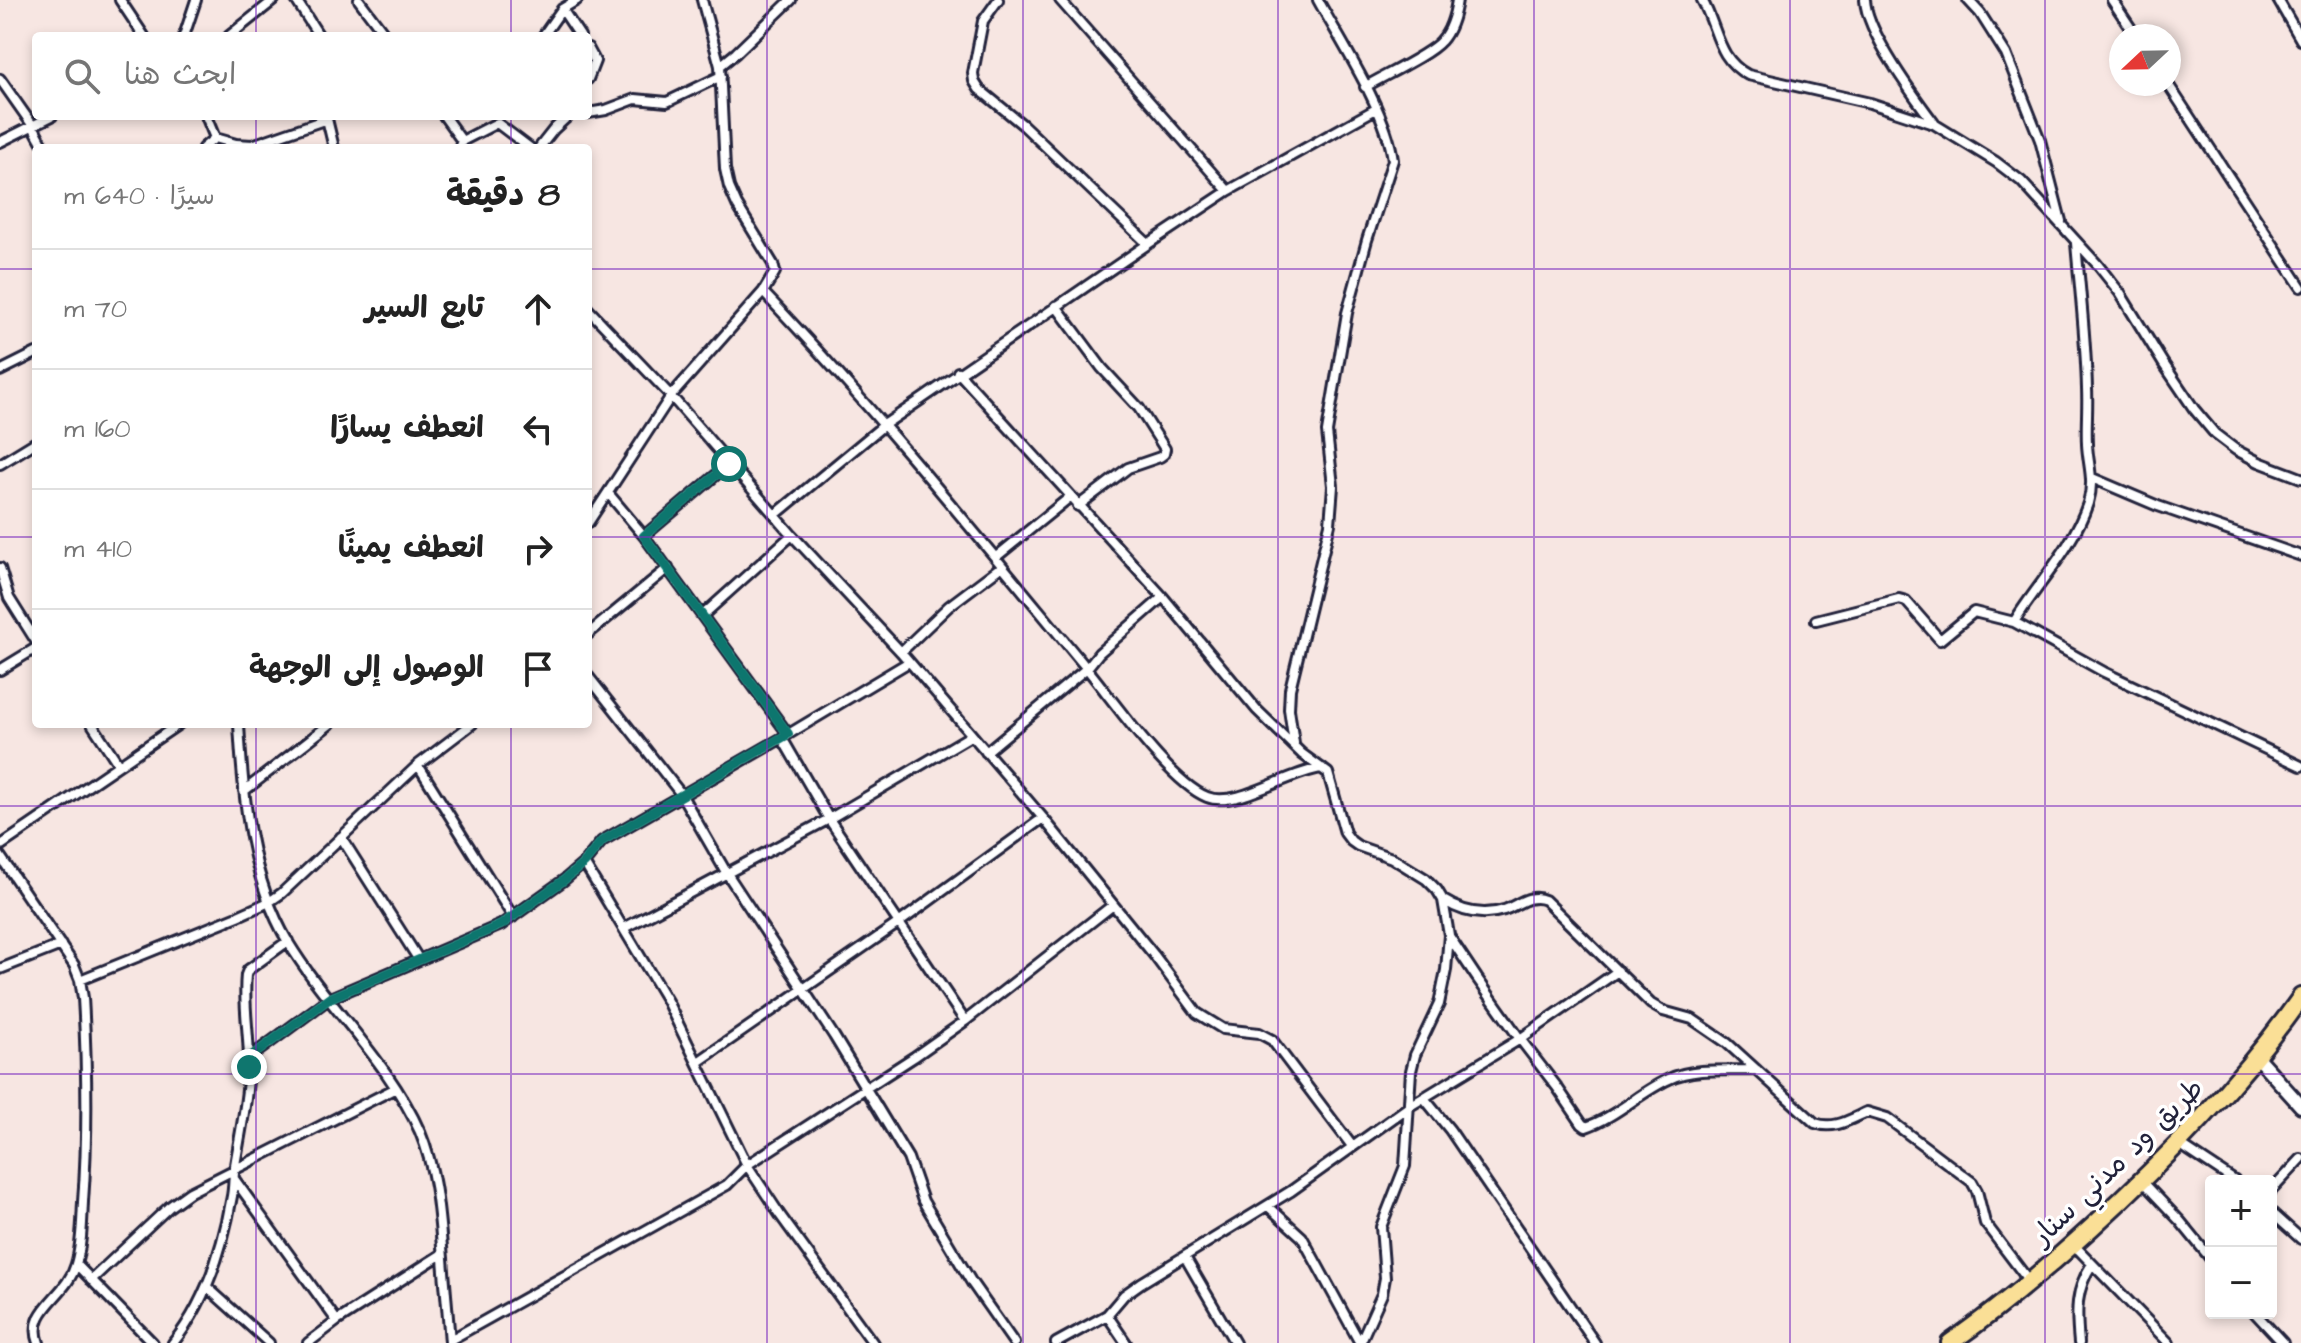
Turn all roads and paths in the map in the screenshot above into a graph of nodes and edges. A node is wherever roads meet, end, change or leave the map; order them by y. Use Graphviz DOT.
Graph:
graph roads {
  1 [pos="120,0"];
  2 [pos="196,0"];
  3 [pos="274,0"];
  4 [pos="296,0"];
  5 [pos="359,0"];
  6 [pos="577,0"];
  7 [pos="702,0"];
  8 [pos="791,0"];
  9 [pos="998,0"];
  10 [pos="1060,0"];
  11 [pos="1318,0"];
  12 [pos="1457,0"];
  13 [pos="1702,0"];
  14 [pos="1865,0"];
  15 [pos="1968,0"];
  16 [pos="2112,0"];
  17 [pos="2278,0"];
  18 [pos="562,9"];
  19 [pos="2128,24"];
  20 [pos="141,32"];
  21 [pos="185,32"];
  22 [pos="234,32"];
  23 [pos="316,32"];
  24 [pos="383,32"];
  25 [pos="546,32"];
  26 [pos="577,32"];
  27 [pos="2301,40"];
  28 [pos="721,71"];
  29 [pos="0,79"];
  30 [pos="1365,87"];
  31 [pos="2176,96"];
  32 [pos="1376,109"];
  33 [pos="592,112"];
  34 [pos="44,120"];
  35 [pos="208,120"];
  36 [pos="322,120"];
  37 [pos="330,120"];
  38 [pos="446,120"];
  39 [pos="564,120"];
  40 [pos="1934,124"];
  41 [pos="33,126"];
  42 [pos="215,138"];
  43 [pos="0,142"];
  44 [pos="43,144"];
  45 [pos="208,144"];
  46 [pos="236,144"];
  47 [pos="255,144"];
  48 [pos="333,144"];
  49 [pos="460,144"];
  50 [pos="525,144"];
  51 [pos="542,144"];
  52 [pos="1228,191"];
  53 [pos="2062,224"];
  54 [pos="2076,242"];
  55 [pos="1148,244"];
  56 [pos="2301,287"];
  57 [pos="763,292"];
  58 [pos="1056,306"];
  59 [pos="592,313"];
  60 [pos="32,355"];
  61 [pos="0,371"];
  62 [pos="958,372"];
  63 [pos="671,396"];
  64 [pos="884,425"];
  65 [pos="32,444"];
  66 [pos="0,464"];
  67 [pos="729,464"];
  68 [pos="2092,478"];
  69 [pos="2301,478"];
  70 [pos="608,493"];
  71 [pos="1070,497"];
  72 [pos="1078,506"];
  73 [pos="775,515"];
  74 [pos="592,517"];
  75 [pos="792,535"];
  76 [pos="644,536"];
  77 [pos="2301,556"];
  78 [pos="999,562"];
  79 [pos="0,568"];
  80 [pos="668,568"];
  81 [pos="1163,597"];
  82 [pos="703,615"];
  83 [pos="1816,620"];
  84 [pos="2014,622"];
  85 [pos="592,631"];
  86 [pos="32,635"];
  87 [pos="32,650"];
  88 [pos="901,652"];
  89 [pos="909,662"];
  90 [pos="1087,668"];
  91 [pos="0,670"];
  92 [pos="592,681"];
  93 [pos="95,728"];
  94 [pos="173,728"];
  95 [pos="239,728"];
  96 [pos="325,728"];
  97 [pos="467,728"];
  98 [pos="972,735"];
  99 [pos="785,736"];
  100 [pos="1294,744"];
  101 [pos="986,752"];
  102 [pos="119,765"];
  103 [pos="418,765"];
  104 [pos="2301,766"];
  105 [pos="1323,768"];
  106 [pos="244,791"];
  107 [pos="681,794"];
  108 [pos="1043,818"];
  109 [pos="829,819"];
  110 [pos="341,837"];
  111 [pos="0,846"];
  112 [pos="0,856"];
  113 [pos="584,863"];
  114 [pos="726,872"];
  115 [pos="1443,900"];
  116 [pos="269,902"];
  117 [pos="1113,905"];
  118 [pos="513,917"];
  119 [pos="900,922"];
  120 [pos="624,928"];
  121 [pos="1449,935"];
  122 [pos="288,941"];
  123 [pos="61,945"];
  124 [pos="419,960"];
  125 [pos="0,969"];
  126 [pos="1618,971"];
  127 [pos="80,980"];
  128 [pos="804,989"];
  129 [pos="2301,997"];
  130 [pos="330,998"];
  131 [pos="965,1021"];
  132 [pos="1520,1039"];
  133 [pos="2256,1056"];
  134 [pos="249,1058"];
  135 [pos="698,1062"];
  136 [pos="1757,1070"];
  137 [pos="396,1088"];
  138 [pos="865,1088"];
  139 [pos="1424,1098"];
  140 [pos="1410,1106"];
  141 [pos="2301,1106"];
  142 [pos="2179,1144"];
  143 [pos="1352,1146"];
  144 [pos="2301,1159"];
  145 [pos="747,1165"];
  146 [pos="234,1174"];
  147 [pos="2226,1175"];
  148 [pos="2142,1181"];
  149 [pos="2277,1185"];
  150 [pos="1268,1206"];
  151 [pos="2277,1217"];
  152 [pos="2301,1239"];
  153 [pos="2073,1244"];
  154 [pos="2205,1252"];
  155 [pos="442,1254"];
  156 [pos="1185,1257"];
  157 [pos="76,1264"];
  158 [pos="2092,1264"];
  159 [pos="91,1280"];
  160 [pos="2030,1282"];
  161 [pos="208,1288"];
  162 [pos="1107,1315"];
  163 [pos="2261,1319"];
  164 [pos="337,1321"];
  165 [pos="450,1342"];
  166 [pos="39,1343"];
  167 [pos="153,1343"];
  168 [pos="173,1343"];
  169 [pos="269,1343"];
  170 [pos="308,1343"];
  171 [pos="873,1343"];
  172 [pos="1014,1343"];
  173 [pos="1056,1343"];
  174 [pos="1126,1343"];
  175 [pos="1235,1343"];
  176 [pos="1360,1343"];
  177 [pos="1595,1343"];
  178 [pos="1950,1343"];
  179 [pos="2079,1343"];
  180 [pos="2169,1343"];
  181 [pos="2283,1343"];
  1 -- 20 [label="street"];
  2 -- 21 [label="street"];
  3 -- 22 [label="street"];
  4 -- 23 [label="street"];
  5 -- 24 [label="street"];
  6 -- 18 [label="street"];
  7 -- 28 [label="street"];
  8 -- 28 [label="street"];
  9 -- 55 [label="street"];
  10 -- 52 [label="street"];
  11 -- 30 [label="street"];
  12 -- 30 [label="street"];
  13 -- 40 [label="street"];
  14 -- 40 [label="street"];
  15 -- 53 [label="street"];
  16 -- 19 [label="street"];
  17 -- 27 [label="street"];
  18 -- 25 [label="street"];
  18 -- 26 [label="street"];
  28 -- 33 [label="street"];
  28 -- 57 [label="street"];
  29 -- 41 [label="street"];
  30 -- 32 [label="street"];
  31 -- 56 [label="street"];
  32 -- 52 [label="street"];
  32 -- 100 [label="street"];
  34 -- 41 [label="street"];
  35 -- 42 [label="street"];
  36 -- 47 [label="street"];
  37 -- 48 [label="street"];
  38 -- 49 [label="street"];
  39 -- 51 [label="street"];
  40 -- 53 [label="street"];
  41 -- 43 [label="street"];
  41 -- 44 [label="street"];
  42 -- 45 [label="street"];
  42 -- 46 [label="street"];
  49 -- 50 [label="street"];
  52 -- 55 [label="street"];
  53 -- 54 [label="street"];
  54 -- 68 [label="street"];
  54 -- 69 [label="street"];
  55 -- 58 [label="street"];
  57 -- 63 [label="street"];
  57 -- 64 [label="street"];
  58 -- 62 [label="street"];
  58 -- 72 [label="street"];
  59 -- 63 [label="street"];
  60 -- 61 [label="street"];
  62 -- 64 [label="street"];
  62 -- 71 [label="street"];
  63 -- 67 [label="street"];
  63 -- 70 [label="street"];
  64 -- 73 [label="street"];
  64 -- 78 [label="street"];
  65 -- 66 [label="street"];
  67 -- 73 [label="street"];
  67 -- 76 [label="street"];
  68 -- 77 [label="street"];
  68 -- 84 [label="street"];
  70 -- 74 [label="street"];
  70 -- 76 [label="street"];
  71 -- 72 [label="street"];
  71 -- 78 [label="street"];
  72 -- 81 [label="street"];
  73 -- 75 [label="street"];
  75 -- 82 [label="street"];
  75 -- 88 [label="street"];
  76 -- 80 [label="street"];
  78 -- 88 [label="street"];
  78 -- 90 [label="street"];
  79 -- 86 [label="street"];
  80 -- 82 [label="street"];
  80 -- 85 [label="street"];
  81 -- 90 [label="street"];
  81 -- 100 [label="street"];
  82 -- 99 [label="street"];
  83 -- 84 [label="street"];
  84 -- 104 [label="street"];
  87 -- 91 [label="street"];
  88 -- 89 [label="street"];
  89 -- 98 [label="street"];
  89 -- 99 [label="street"];
  90 -- 101 [label="street"];
  90 -- 105 [label="street"];
  92 -- 107 [label="street"];
  93 -- 102 [label="street"];
  94 -- 102 [label="street"];
  95 -- 106 [label="street"];
  96 -- 106 [label="street"];
  97 -- 103 [label="street"];
  98 -- 101 [label="street"];
  98 -- 109 [label="street"];
  99 -- 107 [label="street"];
  99 -- 109 [label="street"];
  100 -- 105 [label="street"];
  101 -- 108 [label="street"];
  102 -- 111 [label="street"];
  103 -- 110 [label="street"];
  103 -- 118 [label="street"];
  105 -- 115 [label="street"];
  106 -- 116 [label="street"];
  107 -- 113 [label="street"];
  107 -- 114 [label="street"];
  108 -- 117 [label="street"];
  108 -- 119 [label="street"];
  109 -- 114 [label="street"];
  109 -- 119 [label="street"];
  110 -- 116 [label="street"];
  110 -- 124 [label="street"];
  112 -- 123 [label="street"];
  113 -- 118 [label="street"];
  113 -- 120 [label="street"];
  114 -- 120 [label="street"];
  114 -- 128 [label="street"];
  115 -- 121 [label="street"];
  115 -- 126 [label="street"];
  116 -- 122 [label="street"];
  116 -- 127 [label="street"];
  117 -- 131 [label="street"];
  117 -- 143 [label="street"];
  118 -- 124 [label="street"];
  119 -- 128 [label="street"];
  119 -- 131 [label="street"];
  120 -- 135 [label="street"];
  121 -- 132 [label="street"];
  121 -- 140 [label="street"];
  122 -- 130 [label="street"];
  122 -- 134 [label="street"];
  123 -- 125 [label="street"];
  123 -- 127 [label="street"];
  124 -- 130 [label="street"];
  126 -- 132 [label="street"];
  126 -- 136 [label="street"];
  127 -- 157 [label="street"];
  128 -- 135 [label="street"];
  128 -- 138 [label="street"];
  129 -- 133 [label="highway, طريق ود مدني سنار"];
  130 -- 134 [label="street"];
  130 -- 137 [label="street"];
  131 -- 138 [label="street"];
  132 -- 136 [label="street"];
  132 -- 139 [label="street"];
  133 -- 141 [label="street"];
  133 -- 142 [label="highway, طريق ود مدني سنار"];
  134 -- 146 [label="street"];
  135 -- 145 [label="street"];
  136 -- 160 [label="street"];
  137 -- 146 [label="street"];
  137 -- 155 [label="street"];
  138 -- 145 [label="street"];
  138 -- 172 [label="street"];
  139 -- 140 [label="street"];
  139 -- 177 [label="street"];
  140 -- 143 [label="street"];
  140 -- 176 [label="street"];
  142 -- 147 [label="street"];
  142 -- 148 [label="highway, طريق ود مدني سنار"];
  143 -- 150 [label="street"];
  144 -- 149 [label="street"];
  145 -- 165 [label="street"];
  145 -- 171 [label="street"];
  146 -- 159 [label="street"];
  146 -- 161 [label="street"];
  146 -- 164 [label="street"];
  148 -- 153 [label="highway, طريق ود مدني سنار"];
  148 -- 154 [label="street"];
  150 -- 156 [label="street"];
  150 -- 176 [label="street"];
  151 -- 152 [label="street"];
  153 -- 158 [label="street"];
  153 -- 160 [label="highway, طريق ود مدني سنار"];
  155 -- 164 [label="street"];
  155 -- 165 [label="street"];
  156 -- 162 [label="street"];
  156 -- 175 [label="street"];
  157 -- 159 [label="street"];
  157 -- 166 [label="street"];
  158 -- 179 [label="street"];
  158 -- 180 [label="street"];
  159 -- 167 [label="street"];
  160 -- 178 [label="highway, طريق ود مدني سنار"];
  161 -- 168 [label="street"];
  161 -- 169 [label="street"];
  162 -- 173 [label="street"];
  162 -- 174 [label="street"];
  163 -- 181 [label="street"];
  164 -- 170 [label="street"];
}
